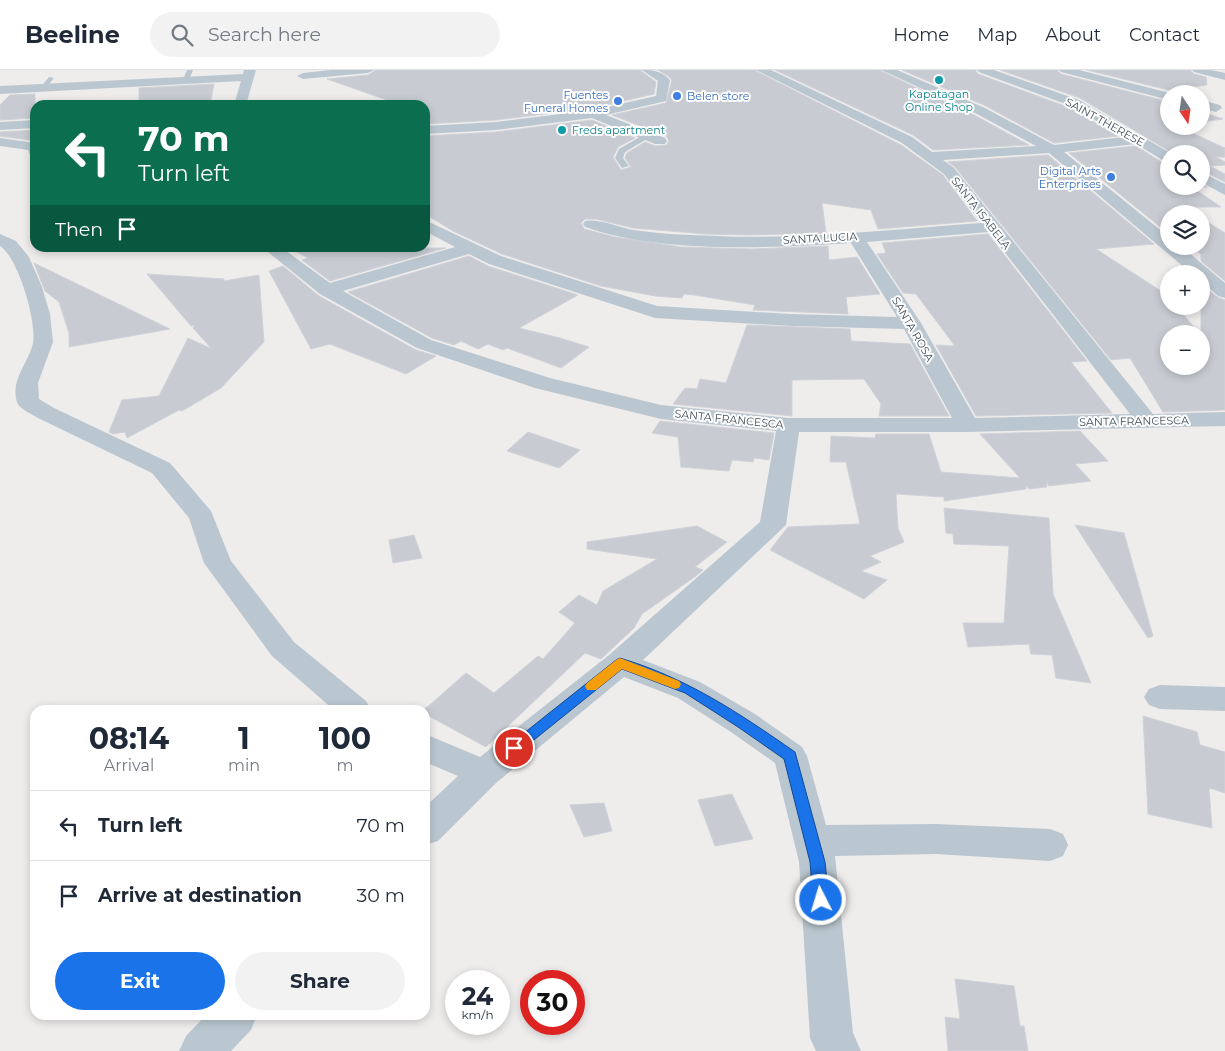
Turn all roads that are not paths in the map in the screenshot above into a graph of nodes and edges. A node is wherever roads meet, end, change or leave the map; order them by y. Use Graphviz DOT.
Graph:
graph roads {
  1 [pos="368,70"];
  2 [pos="648,70"];
  3 [pos="762,70"];
  4 [pos="887,70"];
  5 [pos="1065,70"];
  6 [pos="1198,70"];
  7 [pos="1021,71"];
  8 [pos="989,72"];
  9 [pos="249,74"];
  10 [pos="188,75"];
  11 [pos="303,76"];
  12 [pos="1225,77"];
  13 [pos="0,90"];
  14 [pos="1160,94"];
  15 [pos="239,98"];
  16 [pos="1210,106"];
  17 [pos="1216,108"];
  18 [pos="593,114"];
  19 [pos="30,124"];
  20 [pos="0,126"];
  21 [pos="430,130"];
  22 [pos="654,138"];
  23 [pos="1139,140"];
  24 [pos="0,142"];
  25 [pos="30,148"];
  26 [pos="1052,149"];
  27 [pos="1160,153"];
  28 [pos="931,156"];
  29 [pos="625,166"];
  30 [pos="1210,181"];
  31 [pos="1225,190"];
  32 [pos="591,224"];
  33 [pos="992,227"];
  34 [pos="430,228"];
  35 [pos="855,236"];
  36 [pos="0,238"];
  37 [pos="1160,239"];
  38 [pos="469,248"];
  39 [pos="277,252"];
  40 [pos="1180,255"];
  41 [pos="327,290"];
  42 [pos="1225,292"];
  43 [pos="911,323"];
  44 [pos="1225,419"];
  45 [pos="1147,421"];
  46 [pos="788,425"];
  47 [pos="967,425"];
  48 [pos="620,663"];
  49 [pos="1160,697"];
  50 [pos="1225,699"];
  51 [pos="349,705"];
  52 [pos="430,749"];
  53 [pos="484,773"];
  54 [pos="430,825"];
  55 [pos="812,841"];
  56 [pos="1050,845"];
  57 [pos="231,1020"];
  58 [pos="201,1051"];
  59 [pos="839,1051"];
  1 -- 11 [label="street"];
  2 -- 18 [label="street"];
  3 -- 28 [label="street, SANTA ISABELA"];
  4 -- 26 [label="street"];
  5 -- 14 [label="street"];
  6 -- 12 [label="street"];
  7 -- 8 [label="street"];
  8 -- 23 [label="street, SAINT THERESE"];
  9 -- 10 [label="street"];
  9 -- 15 [label="street"];
  10 -- 13 [label="street"];
  16 -- 17 [label="street"];
  18 -- 21 [label="street"];
  18 -- 22 [label="street"];
  19 -- 20 [label="street"];
  22 -- 29 [label="lane"];
  23 -- 26 [label="street"];
  23 -- 27 [label="street, SAINT THERESE"];
  24 -- 25 [label="street"];
  26 -- 28 [label="street"];
  26 -- 37 [label="street"];
  28 -- 33 [label="street, SANTA ISABELA"];
  30 -- 31 [label="street"];
  32 -- 35 [label="street, SANTA LUCIA"];
  33 -- 35 [label="street, SANTA LUCIA"];
  33 -- 45 [label="street, SANTA ISABELA"];
  34 -- 38 [label="street"];
  35 -- 43 [label="street, SANTA ROSA"];
  36 -- 51 [label="street"];
  38 -- 41 [label="street"];
  38 -- 43 [label="street"];
  39 -- 41 [label="street, SANTA FRANCESCA"];
  40 -- 42 [label="street"];
  41 -- 46 [label="street, SANTA FRANCESCA"];
  43 -- 47 [label="street, SANTA ROSA"];
  44 -- 45 [label="street, SANTA FRANCESCA"];
  45 -- 47 [label="street, SANTA FRANCESCA"];
  46 -- 47 [label="street, SANTA FRANCESCA"];
  46 -- 48 [label="street"];
  48 -- 53 [label="street"];
  48 -- 55 [label="street"];
  49 -- 50 [label="street"];
  52 -- 53 [label="street"];
  53 -- 54 [label="street"];
  55 -- 56 [label="street"];
  55 -- 59 [label="street"];
  57 -- 58 [label="street"];
}
